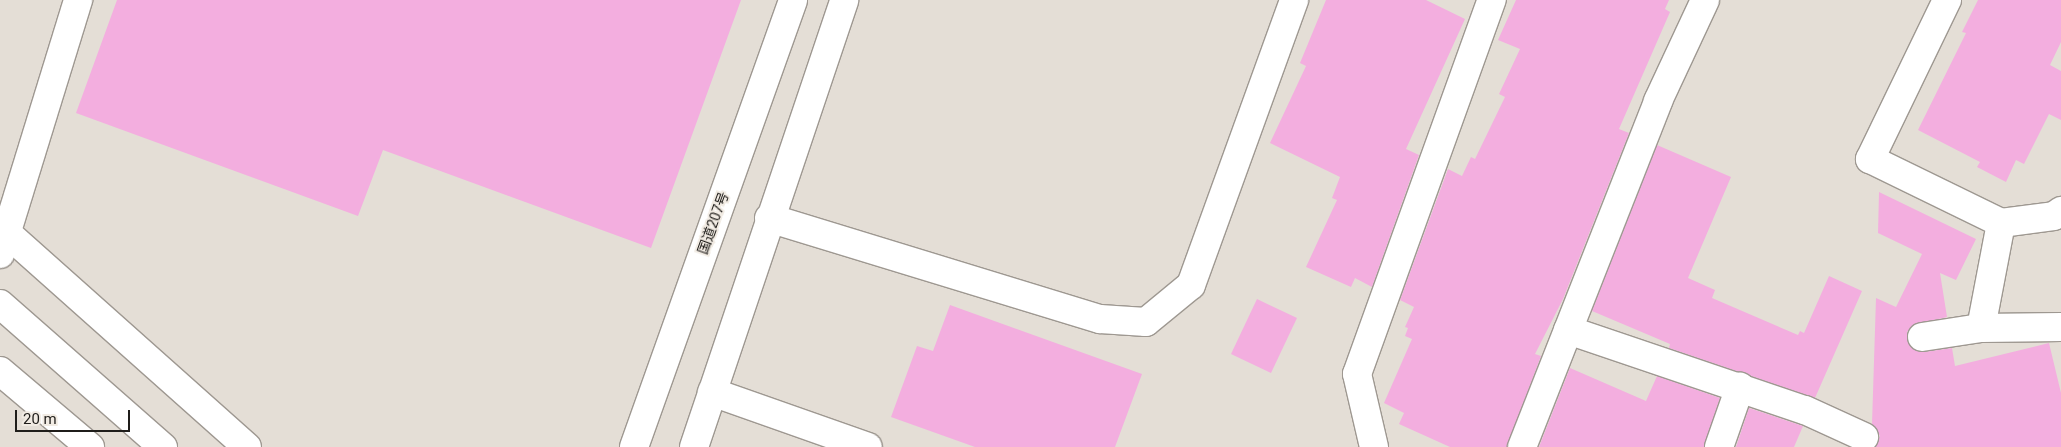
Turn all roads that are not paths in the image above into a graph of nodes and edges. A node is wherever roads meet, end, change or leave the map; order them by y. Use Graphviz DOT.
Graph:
graph roads {
  1 [pos="78,0"];
  2 [pos="793,0"];
  3 [pos="844,0"];
  4 [pos="1294,0"];
  5 [pos="1492,0"];
  6 [pos="1705,0"];
  7 [pos="1947,0"];
  8 [pos="2061,210"];
  9 [pos="769,218"];
  10 [pos="2001,223"];
  11 [pos="4,244"];
  12 [pos="0,304"];
  13 [pos="2061,327"];
  14 [pos="1981,328"];
  15 [pos="1568,330"];
  16 [pos="1922,337"];
  17 [pos="0,371"];
  18 [pos="1740,387"];
  19 [pos="712,392"];
  20 [pos="1864,437"];
  21 [pos="160,444"];
  22 [pos="90,447"];
  23 [pos="247,447"];
  24 [pos="634,447"];
  25 [pos="694,447"];
  26 [pos="868,447"];
  27 [pos="1374,447"];
  28 [pos="1522,447"];
  29 [pos="1719,447"];
  1 -- 11 [label="street"];
  2 -- 24 [label="street, 国道207号"];
  3 -- 9 [label="street"];
  4 -- 9 [label="street"];
  5 -- 27 [label="street"];
  6 -- 15 [label="street"];
  7 -- 10 [label="street"];
  8 -- 10 [label="street"];
  9 -- 19 [label="street"];
  10 -- 14 [label="street"];
  11 -- 23 [label="street"];
  12 -- 21 [label="street"];
  13 -- 14 [label="street"];
  14 -- 16 [label="street"];
  15 -- 18 [label="street"];
  15 -- 28 [label="street"];
  17 -- 22 [label="street"];
  18 -- 20 [label="street"];
  18 -- 29 [label="street"];
  19 -- 25 [label="street"];
  19 -- 26 [label="street"];
}
